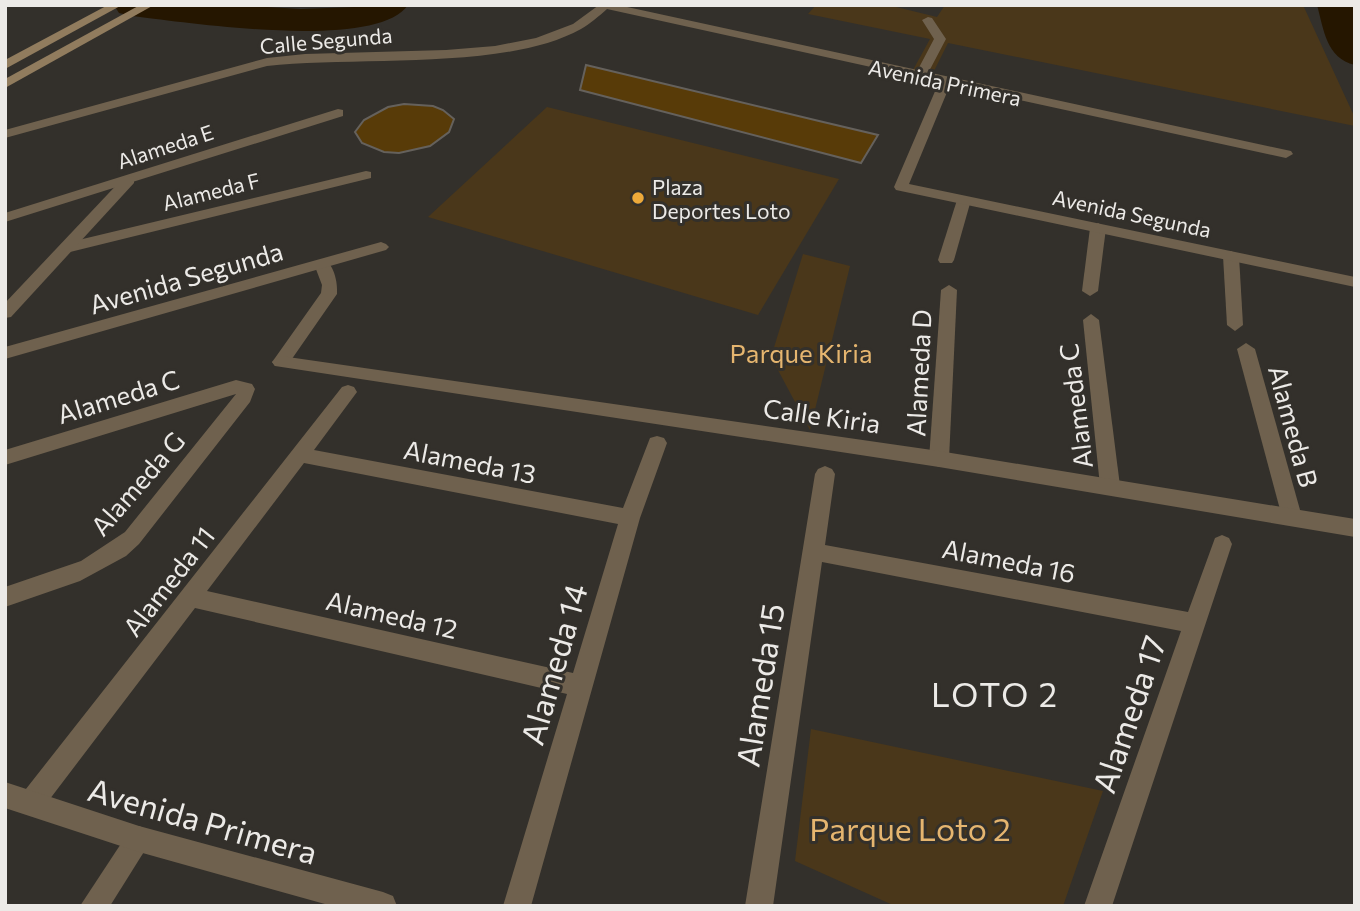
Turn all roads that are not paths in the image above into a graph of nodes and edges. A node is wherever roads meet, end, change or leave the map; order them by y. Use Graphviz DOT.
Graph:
graph roads {
  1 [pos="117,5"];
  2 [pos="149,5"];
  3 [pos="606,6"];
  4 [pos="928,20"];
  5 [pos="7,64"];
  6 [pos="920,77"];
  7 [pos="945,82"];
  8 [pos="5,84"];
  9 [pos="338,113"];
  10 [pos="5,134"];
  11 [pos="1286,155"];
  12 [pos="366,175"];
  13 [pos="129,180"];
  14 [pos="964,200"];
  15 [pos="5,218"];
  16 [pos="1098,228"];
  17 [pos="381,247"];
  18 [pos="66,248"];
  19 [pos="1231,256"];
  20 [pos="947,260"];
  21 [pos="322,264"];
  22 [pos="1355,282"];
  23 [pos="949,290"];
  24 [pos="1090,291"];
  25 [pos="5,313"];
  26 [pos="1091,320"];
  27 [pos="1235,326"];
  28 [pos="1246,349"];
  29 [pos="5,353"];
  30 [pos="281,362"];
  31 [pos="246,389"];
  32 [pos="348,392"];
  33 [pos="657,443"];
  34 [pos="301,455"];
  35 [pos="5,458"];
  36 [pos="939,459"];
  37 [pos="825,474"];
  38 [pos="1110,486"];
  39 [pos="1292,517"];
  40 [pos="630,518"];
  41 [pos="1355,528"];
  42 [pos="1222,544"];
  43 [pos="814,552"];
  44 [pos="5,597"];
  45 [pos="190,597"];
  46 [pos="1194,622"];
  47 [pos="582,686"];
  48 [pos="5,795"];
  49 [pos="31,803"];
  50 [pos="139,839"];
  51 [pos="340,901"];
  52 [pos="94,906"];
  53 [pos="383,906"];
  54 [pos="517,906"];
  55 [pos="759,906"];
  56 [pos="1098,906"];
  1 -- 5 [label="main road"];
  2 -- 8 [label="main road"];
  3 -- 6 [label="street, Avenida Primera"];
  3 -- 10 [label="street, Calle Segunda"];
  4 -- 6 [label="street"];
  6 -- 7 [label="street, Avenida Primera"];
  7 -- 11 [label="street, Avenida Primera"];
  7 -- 14 [label="street, Avenida Segunda"];
  9 -- 13 [label="street, Alameda E"];
  12 -- 18 [label="street, Alameda F"];
  13 -- 15 [label="street, Alameda E"];
  13 -- 18 [label="street"];
  14 -- 16 [label="street, Avenida Segunda"];
  14 -- 20 [label="street"];
  16 -- 19 [label="street, Avenida Segunda"];
  16 -- 24 [label="street"];
  17 -- 21 [label="street, Avenida Segunda"];
  18 -- 25 [label="street"];
  19 -- 22 [label="street, Avenida Segunda"];
  19 -- 27 [label="street"];
  21 -- 29 [label="street, Avenida Segunda"];
  21 -- 30 [label="lane"];
  23 -- 36 [label="street, Alameda D"];
  26 -- 38 [label="street, Alameda C"];
  28 -- 39 [label="street, Alameda B"];
  30 -- 36 [label="street, Calle Kiria"];
  31 -- 35 [label="street, Alameda C"];
  31 -- 44 [label="street, Alameda G"];
  32 -- 34 [label="street, Alameda 11"];
  33 -- 40 [label="street, Alameda 14"];
  34 -- 40 [label="street, Alameda 13"];
  34 -- 45 [label="street, Alameda 11"];
  36 -- 38 [label="street, Calle Kiria"];
  37 -- 43 [label="street, Alameda 15"];
  38 -- 39 [label="street, Calle Kiria"];
  39 -- 41 [label="street, Calle Kiria"];
  40 -- 47 [label="street, Alameda 14"];
  42 -- 46 [label="street, Alameda 17"];
  43 -- 46 [label="street, Alameda 16"];
  43 -- 55 [label="street, Alameda 15"];
  45 -- 47 [label="street, Alameda 12"];
  45 -- 49 [label="street, Alameda 11"];
  46 -- 56 [label="street, Alameda 17"];
  47 -- 54 [label="street, Alameda 14"];
  48 -- 49 [label="street, Avenida Primera"];
  49 -- 50 [label="street, Avenida Primera"];
  50 -- 51 [label="street, Avenida Primera"];
  50 -- 52 [label="street"];
  51 -- 53 [label="street, Avenida Primera"];
}
